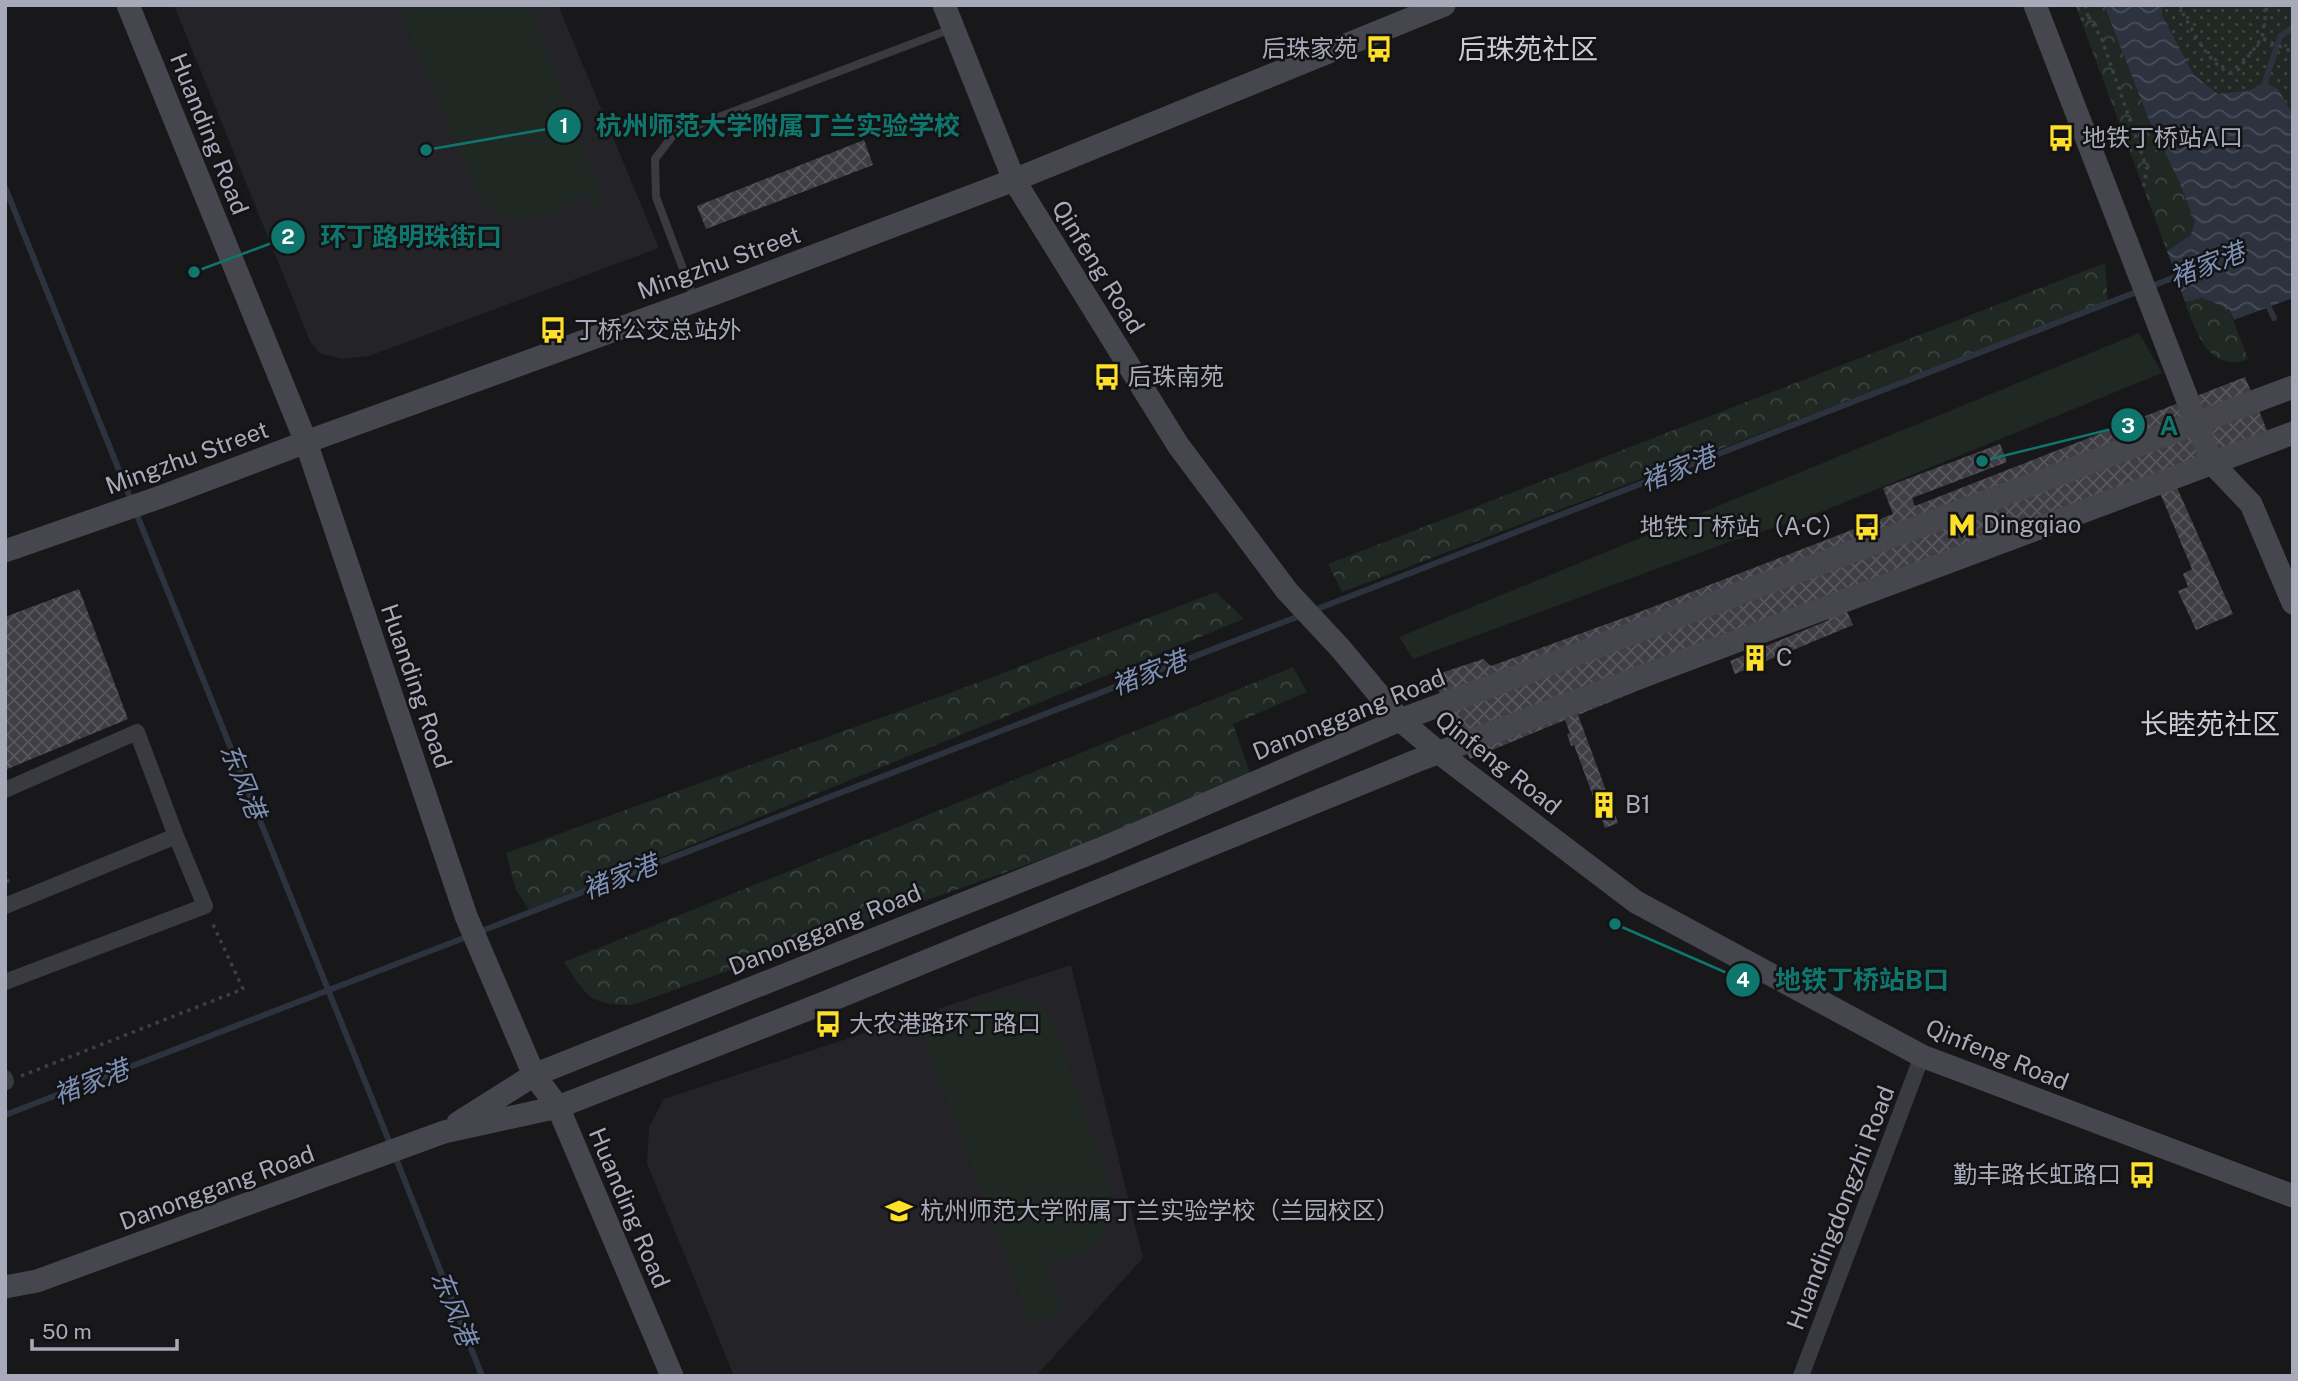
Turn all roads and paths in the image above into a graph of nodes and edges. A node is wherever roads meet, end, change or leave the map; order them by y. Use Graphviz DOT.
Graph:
graph roads {
  1 [pos="128,5"];
  2 [pos="944,5"];
  3 [pos="1444,5"];
  4 [pos="2035,5"];
  5 [pos="2085,5"];
  6 [pos="2181,5"];
  7 [pos="2267,5"];
  8 [pos="2088,16"];
  9 [pos="2081,20"];
  10 [pos="953,28"];
  11 [pos="2262,38"];
  12 [pos="2293,52"];
  13 [pos="1014,180"];
  14 [pos="2143,189"];
  15 [pos="695,301"];
  16 [pos="2293,387"];
  17 [pos="2197,422"];
  18 [pos="2293,433"];
  19 [pos="306,442"];
  20 [pos="2212,463"];
  21 [pos="5,551"];
  22 [pos="2293,603"];
  23 [pos="1400,720"];
  24 [pos="1438,752"];
  25 [pos="5,790"];
  26 [pos="176,836"];
  27 [pos="5,906"];
  28 [pos="205,906"];
  29 [pos="5,982"];
  30 [pos="1923,1056"];
  31 [pos="534,1075"];
  32 [pos="6,1080"];
  33 [pos="558,1107"];
  34 [pos="444,1132"];
  35 [pos="2293,1196"];
  36 [pos="5,1287"];
  37 [pos="671,1376"];
  38 [pos="1801,1376"];
  1 -- 19 [label="main road, Huanding Road"];
  2 -- 10 [label="main road, Qinfeng Road"];
  3 -- 13 [label="main road, Mingzhu Street"];
  4 -- 17 [label="main road"];
  5 -- 8 [label="path"];
  6 -- 11 [label="path"];
  7 -- 11 [label="path"];
  8 -- 9 [label="path"];
  8 -- 14 [label="path"];
  10 -- 13 [label="main road, Qinfeng Road"];
  10 -- 15 [label="lane"];
  11 -- 12 [label="path"];
  13 -- 15 [label="main road, Mingzhu Street"];
  13 -- 23 [label="main road, Qinfeng Road"];
  15 -- 19 [label="main road, Mingzhu Street"];
  16 -- 17 [label="main road, Danonggang Road"];
  17 -- 20 [label="main road"];
  17 -- 23 [label="main road, Danonggang Road"];
  18 -- 20 [label="main road, Danonggang Road"];
  19 -- 21 [label="main road, Mingzhu Street"];
  19 -- 31 [label="main road, Huanding Road"];
  20 -- 22 [label="main road"];
  20 -- 24 [label="main road, Danonggang Road"];
  23 -- 24 [label="main road, Qinfeng Road"];
  23 -- 31 [label="main road, Danonggang Road"];
  24 -- 30 [label="main road, Qinfeng Road"];
  24 -- 33 [label="main road, Danonggang Road"];
  25 -- 26 [label="street"];
  26 -- 27 [label="street"];
  26 -- 28 [label="street"];
  28 -- 29 [label="street"];
  28 -- 32 [label="path"];
  30 -- 35 [label="main road, Qinfeng Road"];
  30 -- 38 [label="street, Huandingdongzhi Road"];
  31 -- 33 [label="main road, Huanding Road"];
  31 -- 34 [label="main road, Danonggang Road"];
  33 -- 34 [label="main road, Danonggang Road"];
  33 -- 37 [label="main road, Huanding Road"];
  34 -- 36 [label="main road, Danonggang Road"];
}
